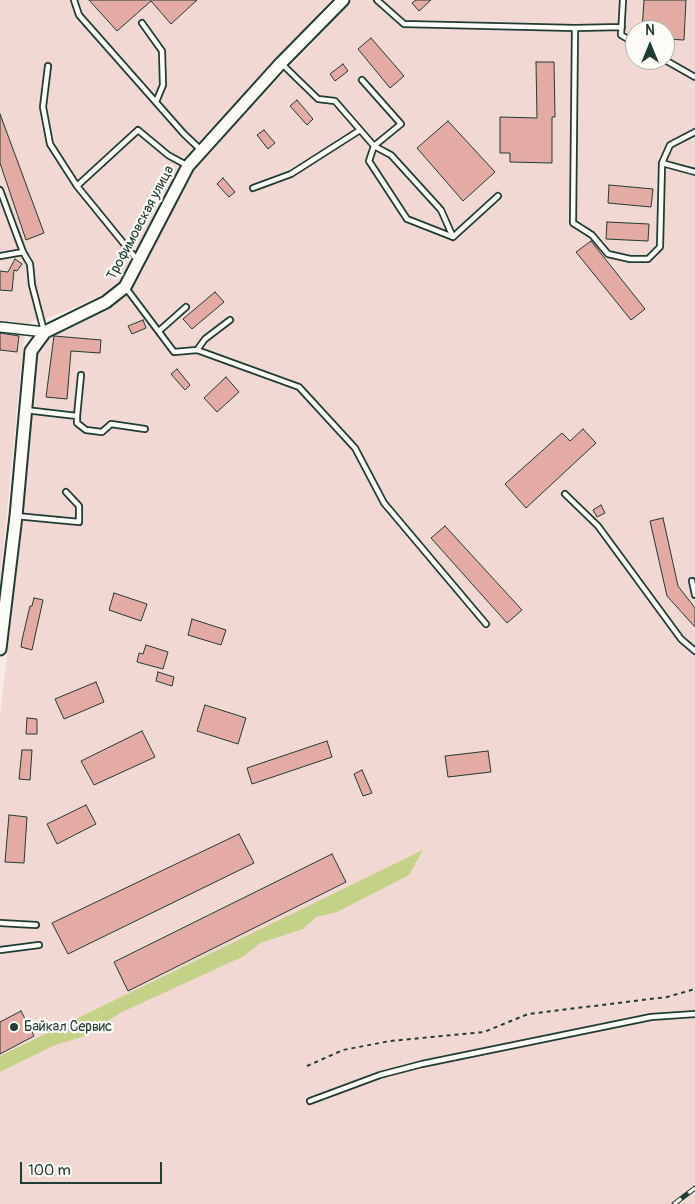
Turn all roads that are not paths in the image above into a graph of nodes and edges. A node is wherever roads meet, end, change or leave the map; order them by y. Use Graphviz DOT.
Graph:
graph roads {
  1 [pos="74,0"];
  2 [pos="343,0"];
  3 [pos="377,0"];
  4 [pos="623,0"];
  5 [pos="142,22"];
  6 [pos="622,27"];
  7 [pos="575,28"];
  8 [pos="625,37"];
  9 [pos="281,63"];
  10 [pos="48,66"];
  11 [pos="675,66"];
  12 [pos="695,77"];
  13 [pos="362,80"];
  14 [pos="156,102"];
  15 [pos="360,130"];
  16 [pos="695,132"];
  17 [pos="374,146"];
  18 [pos="201,150"];
  19 [pos="662,163"];
  20 [pos="188,166"];
  21 [pos="695,172"];
  22 [pos="77,186"];
  23 [pos="253,188"];
  24 [pos="0,190"];
  25 [pos="498,196"];
  26 [pos="454,237"];
  27 [pos="22,252"];
  28 [pos="0,256"];
  29 [pos="139,261"];
  30 [pos="125,287"];
  31 [pos="186,307"];
  32 [pos="230,320"];
  33 [pos="0,327"];
  34 [pos="45,332"];
  35 [pos="159,332"];
  36 [pos="197,350"];
  37 [pos="81,375"];
  38 [pos="24,410"];
  39 [pos="77,416"];
  40 [pos="145,429"];
  41 [pos="66,492"];
  42 [pos="565,494"];
  43 [pos="16,516"];
  44 [pos="4,579"];
  45 [pos="692,581"];
  46 [pos="695,595"];
  47 [pos="486,624"];
  48 [pos="0,649"];
  49 [pos="695,651"];
  50 [pos="0,923"];
  51 [pos="36,924"];
  52 [pos="39,945"];
  53 [pos="0,950"];
  54 [pos="695,1014"];
  55 [pos="310,1101"];
  1 -- 14 [label="lane"];
  2 -- 9 [label="street, Трофимовская улица"];
  3 -- 7 [label="lane"];
  4 -- 6 [label="lane"];
  5 -- 14 [label="lane"];
  6 -- 7 [label="lane"];
  6 -- 8 [label="lane"];
  7 -- 19 [label="lane"];
  9 -- 15 [label="lane"];
  9 -- 18 [label="street, Трофимовская улица"];
  10 -- 22 [label="lane"];
  11 -- 12 [label="lane"];
  13 -- 17 [label="lane"];
  14 -- 18 [label="lane"];
  15 -- 17 [label="lane"];
  15 -- 23 [label="lane"];
  16 -- 19 [label="lane"];
  17 -- 26 [label="lane"];
  17 -- 26 [label="lane"];
  18 -- 20 [label="street, Трофимовская улица"];
  19 -- 21 [label="lane"];
  20 -- 22 [label="lane"];
  20 -- 29 [label="street, Трофимовская улица"];
  22 -- 29 [label="lane"];
  24 -- 27 [label="lane"];
  25 -- 26 [label="lane"];
  27 -- 28 [label="lane"];
  27 -- 34 [label="lane"];
  29 -- 30 [label="street, Трофимовская улица"];
  30 -- 34 [label="street, Трофимовская улица"];
  30 -- 35 [label="lane"];
  31 -- 35 [label="lane"];
  32 -- 36 [label="lane"];
  33 -- 34 [label="street"];
  34 -- 38 [label="street, Трофимовская улица"];
  35 -- 36 [label="lane"];
  36 -- 47 [label="lane"];
  37 -- 39 [label="lane"];
  38 -- 39 [label="lane"];
  38 -- 43 [label="street, Трофимовская улица"];
  39 -- 40 [label="lane"];
  41 -- 43 [label="lane"];
  42 -- 49 [label="lane"];
  43 -- 44 [label="street, Трофимовская улица"];
  44 -- 48 [label="street, Трофимовская улица"];
  45 -- 46 [label="lane"];
  50 -- 51 [label="lane"];
  52 -- 53 [label="lane"];
  54 -- 55 [label="lane"];
}
